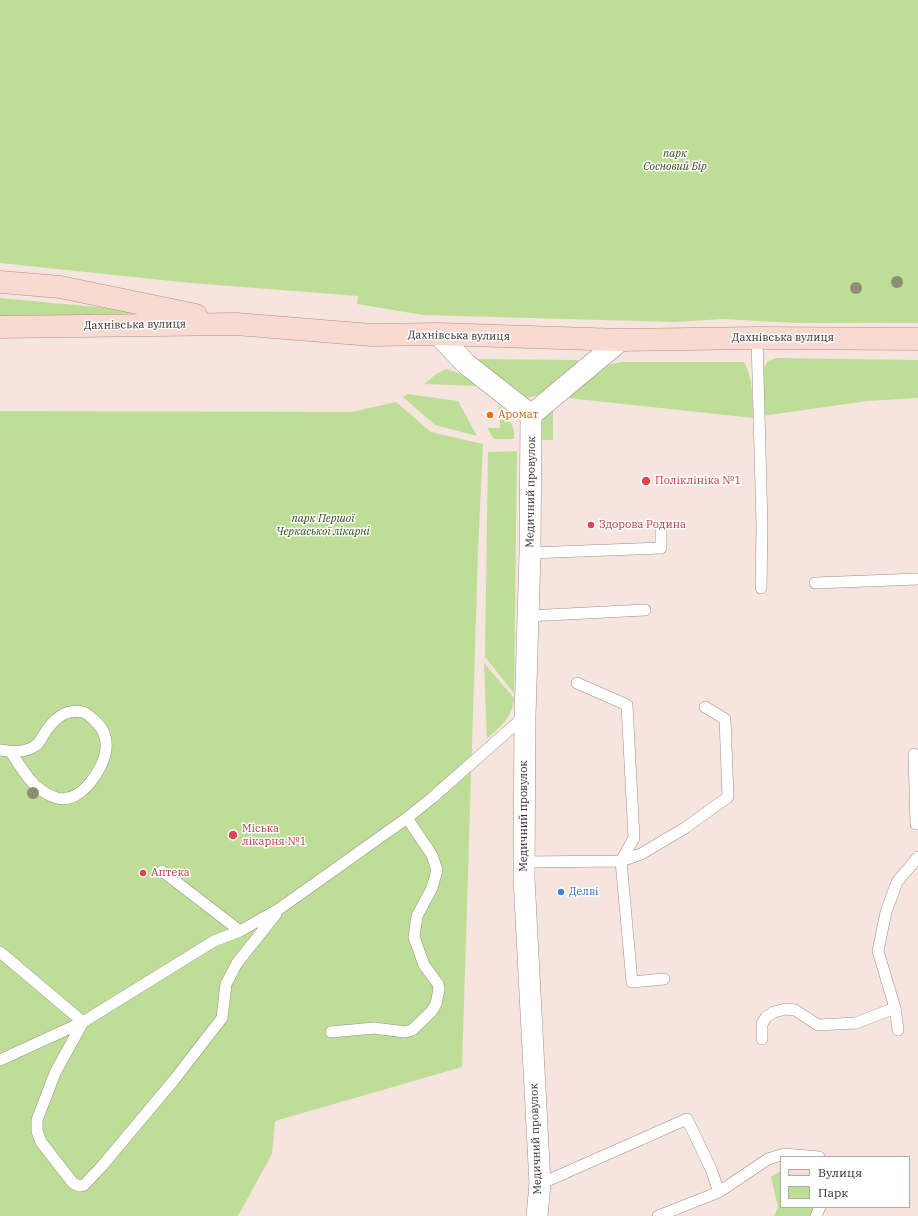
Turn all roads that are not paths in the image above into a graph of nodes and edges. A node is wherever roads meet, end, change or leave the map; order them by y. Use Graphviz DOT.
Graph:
graph roads {
  1 [pos="0,282"];
  2 [pos="236,324"];
  3 [pos="0,327"];
  4 [pos="438,334"];
  5 [pos="757,338"];
  6 [pos="918,339"];
  7 [pos="621,340"];
  8 [pos="532,415"];
  9 [pos="661,530"];
  10 [pos="530,553"];
  11 [pos="918,579"];
  12 [pos="815,583"];
  13 [pos="761,588"];
  14 [pos="645,610"];
  15 [pos="528,616"];
  16 [pos="577,683"];
  17 [pos="705,707"];
  18 [pos="525,716"];
  19 [pos="6,751"];
  20 [pos="914,754"];
  21 [pos="407,818"];
  22 [pos="918,824"];
  23 [pos="918,856"];
  24 [pos="621,861"];
  25 [pos="524,862"];
  26 [pos="162,871"];
  27 [pos="279,909"];
  28 [pos="240,931"];
  29 [pos="0,952"];
  30 [pos="664,979"];
  31 [pos="895,1008"];
  32 [pos="83,1022"];
  33 [pos="898,1030"];
  34 [pos="331,1032"];
  35 [pos="762,1039"];
  36 [pos="0,1060"];
  37 [pos="807,1156"];
  38 [pos="540,1184"];
  39 [pos="718,1192"];
  40 [pos="537,1216"];
  41 [pos="658,1216"];
  1 -- 2 [label="main road"];
  2 -- 3 [label="main road, Дахнівська вулиця"];
  2 -- 4 [label="main road, Дахнівська вулиця"];
  4 -- 7 [label="main road, Дахнівська вулиця"];
  4 -- 8 [label="street"];
  5 -- 6 [label="main road, Дахнівська вулиця"];
  5 -- 7 [label="main road, Дахнівська вулиця"];
  5 -- 13 [label="lane"];
  7 -- 8 [label="street"];
  8 -- 10 [label="street, Медичний провулок"];
  9 -- 10 [label="lane"];
  10 -- 15 [label="street, Медичний провулок"];
  11 -- 12 [label="lane"];
  14 -- 15 [label="lane"];
  15 -- 18 [label="street, Медичний провулок"];
  16 -- 24 [label="lane"];
  17 -- 24 [label="lane"];
  18 -- 21 [label="lane"];
  18 -- 25 [label="street, Медичний провулок"];
  19 -- 19 [label="lane"];
  20 -- 22 [label="lane"];
  21 -- 27 [label="lane"];
  21 -- 34 [label="lane"];
  23 -- 31 [label="lane"];
  24 -- 25 [label="lane"];
  24 -- 30 [label="lane"];
  25 -- 38 [label="street, Медичний провулок"];
  26 -- 28 [label="lane"];
  27 -- 28 [label="lane"];
  27 -- 32 [label="lane"];
  28 -- 32 [label="lane"];
  29 -- 32 [label="lane"];
  31 -- 33 [label="lane"];
  31 -- 35 [label="lane"];
  32 -- 36 [label="lane"];
  37 -- 39 [label="lane"];
  38 -- 39 [label="lane"];
  38 -- 40 [label="street, Медичний провулок"];
  39 -- 41 [label="lane"];
}
